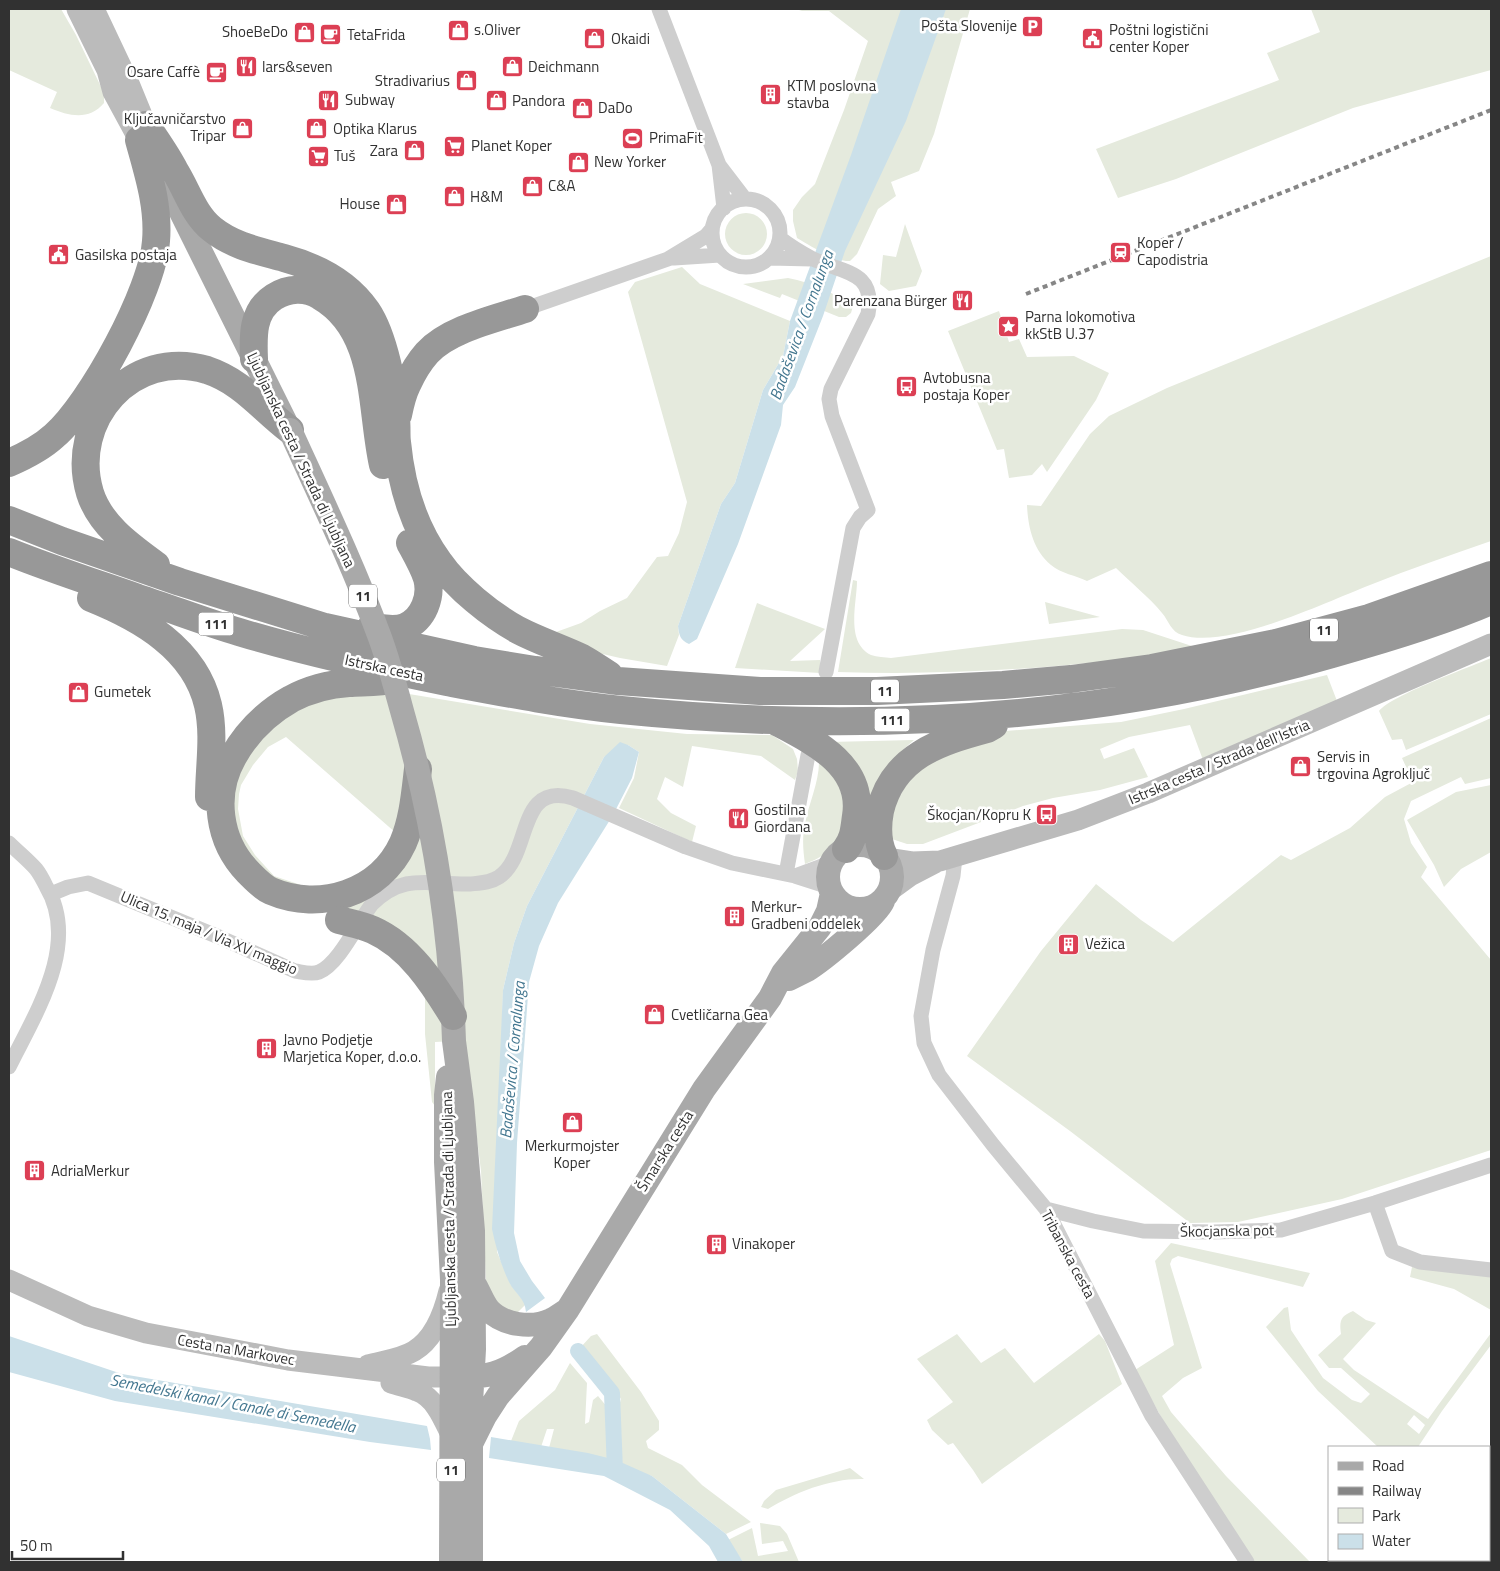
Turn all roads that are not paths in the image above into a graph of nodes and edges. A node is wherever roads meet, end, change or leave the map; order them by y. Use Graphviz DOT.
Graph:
graph roads {
  1 [pos="65,9"];
  2 [pos="77,9"];
  3 [pos="94,9"];
  4 [pos="104,9"];
  5 [pos="659,9"];
  6 [pos="110,41"];
  7 [pos="113,92"];
  8 [pos="143,132"];
  9 [pos="719,165"];
  10 [pos="745,199"];
  11 [pos="724,208"];
  12 [pos="712,229"];
  13 [pos="780,238"];
  14 [pos="720,255"];
  15 [pos="770,258"];
  16 [pos="668,259"];
  17 [pos="813,259"];
  18 [pos="525,310"];
  19 [pos="254,359"];
  20 [pos="396,419"];
  21 [pos="290,430"];
  22 [pos="9,463"];
  23 [pos="9,520"];
  24 [pos="18,556"];
  25 [pos="1491,575"];
  26 [pos="180,582"];
  27 [pos="1491,601"];
  28 [pos="325,627"];
  29 [pos="1491,644"];
  30 [pos="826,672"];
  31 [pos="409,674"];
  32 [pos="618,681"];
  33 [pos="1011,715"];
  34 [pos="774,720"];
  35 [pos="808,754"];
  36 [pos="418,769"];
  37 [pos="9,843"];
  38 [pos="840,853"];
  39 [pos="885,857"];
  40 [pos="947,859"];
  41 [pos="790,875"];
  42 [pos="832,891"];
  43 [pos="51,894"];
  44 [pos="886,894"];
  45 [pos="856,909"];
  46 [pos="342,917"];
  47 [pos="789,979"];
  48 [pos="770,998"];
  49 [pos="453,1029"];
  50 [pos="9,1067"];
  51 [pos="1491,1165"];
  52 [pos="1375,1203"];
  53 [pos="1046,1209"];
  54 [pos="1491,1270"];
  55 [pos="9,1280"];
  56 [pos="463,1281"];
  57 [pos="568,1309"];
  58 [pos="541,1347"];
  59 [pos="353,1368"];
  60 [pos="462,1377"];
  61 [pos="462,1441"];
  62 [pos="451,1562"];
  63 [pos="471,1562"];
  64 [pos="1247,1562"];
  1 -- 7 [label="street"];
  2 -- 7 [label="street, Ljubljanska cesta / Strada di Ljubljana"];
  3 -- 6 [label="street, Ljubljanska cesta / Strada di Ljubljana"];
  4 -- 6 [label="street"];
  5 -- 9 [label="street"];
  6 -- 8 [label="street, Ljubljanska cesta / Strada di Ljubljana"];
  7 -- 8 [label="street, Ljubljanska cesta / Strada di Ljubljana"];
  8 -- 19 [label="main road, Ljubljanska cesta / Strada di Ljubljana / 11"];
  8 -- 20 [label="highway"];
  8 -- 22 [label="highway"];
  9 -- 10 [label="street"];
  9 -- 11 [label="street"];
  10 -- 11 [label="street"];
  10 -- 13 [label="street"];
  11 -- 12 [label="street"];
  12 -- 14 [label="street"];
  12 -- 16 [label="street"];
  13 -- 15 [label="street"];
  13 -- 17 [label="street"];
  14 -- 15 [label="street"];
  14 -- 16 [label="street"];
  15 -- 17 [label="street"];
  16 -- 18 [label="street"];
  17 -- 30 [label="street"];
  18 -- 20 [label="highway"];
  19 -- 21 [label="main road, Ljubljanska cesta / Strada di Ljubljana / 11"];
  19 -- 28 [label="highway"];
  20 -- 32 [label="highway"];
  21 -- 26 [label="highway"];
  21 -- 36 [label="main road, Ljubljanska cesta / Strada di Ljubljana / 11, bridge"];
  23 -- 26 [label="highway, Istrska cesta"];
  24 -- 31 [label="highway, Istrska cesta / 111"];
  24 -- 46 [label="highway"];
  25 -- 32 [label="highway, 11"];
  26 -- 28 [label="highway, Istrska cesta / 11"];
  27 -- 33 [label="highway, 11"];
  28 -- 32 [label="highway, Istrska cesta / 11"];
  29 -- 40 [label="street, Istrska cesta / Strada dell'Istria"];
  31 -- 34 [label="highway, Istrska cesta / 111"];
  31 -- 46 [label="highway"];
  33 -- 34 [label="highway, 111"];
  33 -- 39 [label="highway"];
  34 -- 38 [label="highway"];
  35 -- 41 [label="street"];
  36 -- 46 [label="highway"];
  36 -- 49 [label="main road, Ljubljanska cesta / Strada di Ljubljana / 11, bridge"];
  37 -- 43 [label="street"];
  38 -- 39 [label="main road"];
  38 -- 41 [label="street"];
  38 -- 42 [label="main road"];
  39 -- 40 [label="street"];
  39 -- 44 [label="main road"];
  40 -- 44 [label="street"];
  40 -- 53 [label="street, Tribanska cesta"];
  41 -- 42 [label="street"];
  41 -- 46 [label="street, Ulica 15. maja / Via XV maggio"];
  42 -- 45 [label="main road"];
  42 -- 48 [label="main road"];
  43 -- 46 [label="street, Ulica 15. maja / Via XV maggio"];
  43 -- 50 [label="street"];
  44 -- 45 [label="main road"];
  44 -- 47 [label="main road"];
  45 -- 47 [label="main road"];
  46 -- 49 [label="highway, bridge"];
  47 -- 48 [label="main road"];
  48 -- 57 [label="main road, Šmarska cesta"];
  49 -- 56 [label="main road, Ljubljanska cesta / Strada di Ljubljana / 11"];
  51 -- 52 [label="street, Škocjanska pot"];
  52 -- 53 [label="street, Škocjanska pot"];
  52 -- 54 [label="street"];
  53 -- 64 [label="street, Tribanska cesta"];
  55 -- 59 [label="street, Cesta na Markovec"];
  56 -- 57 [label="main road"];
  56 -- 59 [label="street"];
  56 -- 60 [label="main road, Ljubljanska cesta / Strada di Ljubljana / 11"];
  57 -- 58 [label="main road, Šmarska cesta"];
  58 -- 60 [label="main road"];
  58 -- 61 [label="main road, Šmarska cesta"];
  59 -- 60 [label="street, Cesta na Markovec"];
  59 -- 61 [label="street"];
  60 -- 61 [label="main road, 11"];
  61 -- 62 [label="main road, 11"];
  61 -- 63 [label="main road, 11"];
}
